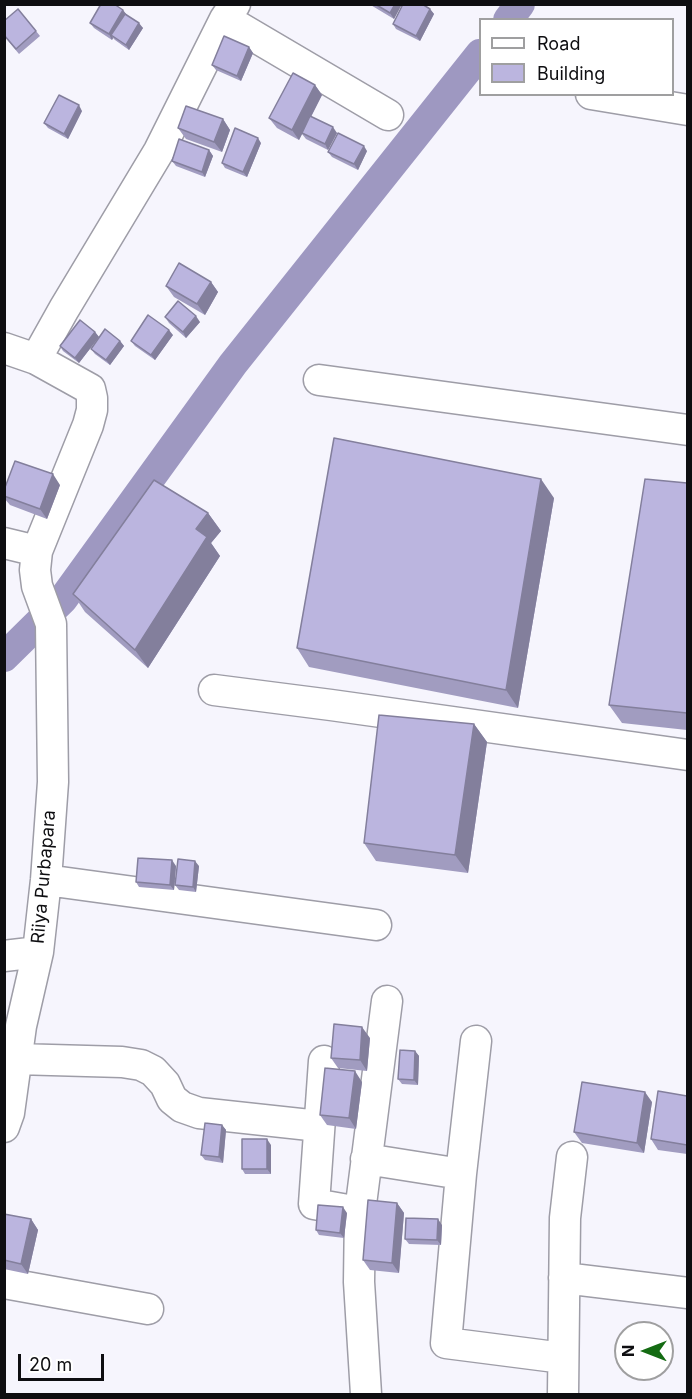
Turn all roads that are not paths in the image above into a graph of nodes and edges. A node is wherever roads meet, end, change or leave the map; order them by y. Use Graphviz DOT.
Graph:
graph roads {
  1 [pos="230,12"];
  2 [pos="603,96"];
  3 [pos="687,110"];
  4 [pos="388,115"];
  5 [pos="4,348"];
  6 [pos="36,359"];
  7 [pos="319,380"];
  8 [pos="687,430"];
  9 [pos="4,543"];
  10 [pos="37,551"];
  11 [pos="214,690"];
  12 [pos="687,755"];
  13 [pos="46,880"];
  14 [pos="376,925"];
  15 [pos="38,952"];
  16 [pos="4,956"];
  17 [pos="387,1001"];
  18 [pos="476,1041"];
  19 [pos="16,1059"];
  20 [pos="324,1061"];
  21 [pos="320,1126"];
  22 [pos="4,1127"];
  23 [pos="572,1157"];
  24 [pos="366,1159"];
  25 [pos="461,1174"];
  26 [pos="360,1212"];
  27 [pos="564,1278"];
  28 [pos="4,1283"];
  29 [pos="687,1293"];
  30 [pos="148,1309"];
  31 [pos="563,1358"];
  32 [pos="366,1395"];
  33 [pos="563,1395"];
  1 -- 4 [label="street"];
  1 -- 6 [label="street"];
  2 -- 3 [label="street"];
  5 -- 6 [label="street"];
  6 -- 10 [label="street"];
  7 -- 8 [label="street"];
  9 -- 10 [label="street"];
  10 -- 13 [label="street, Riiya Purbapara"];
  11 -- 12 [label="street"];
  13 -- 14 [label="street"];
  13 -- 15 [label="street, Riiya Purbapara"];
  15 -- 16 [label="street"];
  15 -- 19 [label="street, Riiya Purbapara"];
  17 -- 24 [label="street"];
  18 -- 25 [label="street"];
  19 -- 21 [label="street"];
  19 -- 22 [label="street, Riiya Purbapara"];
  20 -- 21 [label="street"];
  21 -- 26 [label="street"];
  23 -- 27 [label="street"];
  24 -- 25 [label="street"];
  24 -- 26 [label="street"];
  25 -- 31 [label="street"];
  26 -- 32 [label="street"];
  27 -- 29 [label="street"];
  27 -- 31 [label="street"];
  28 -- 30 [label="street"];
  31 -- 33 [label="street"];
}
